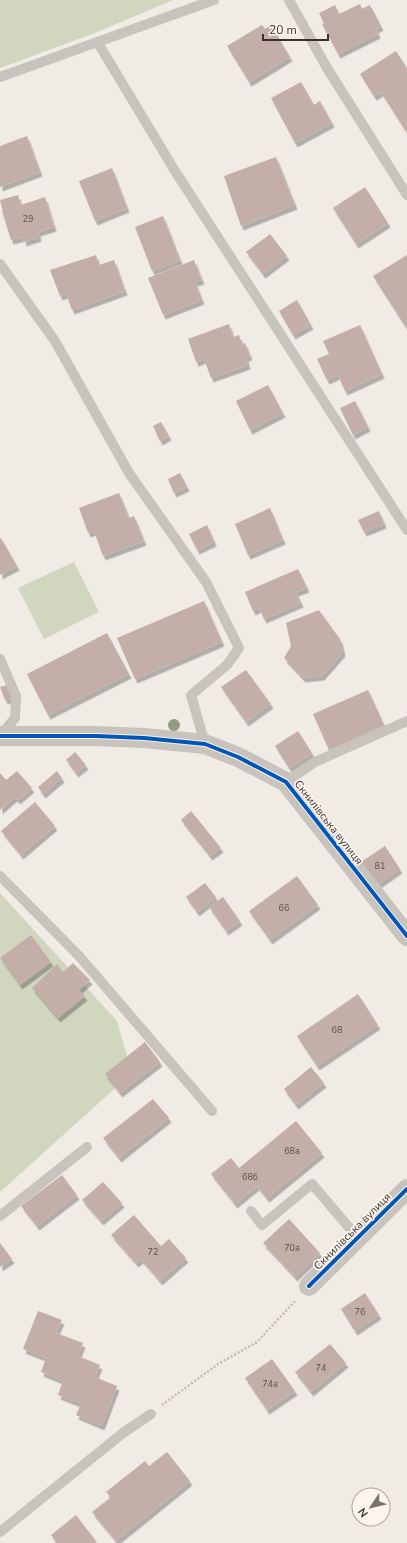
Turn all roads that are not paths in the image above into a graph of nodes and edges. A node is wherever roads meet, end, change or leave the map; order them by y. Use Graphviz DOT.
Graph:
graph roads {
  1 [pos="214,0"];
  2 [pos="289,0"];
  3 [pos="98,42"];
  4 [pos="0,77"];
  5 [pos="407,195"];
  6 [pos="0,264"];
  7 [pos="407,530"];
  8 [pos="0,659"];
  9 [pos="407,721"];
  10 [pos="0,736"];
  11 [pos="205,744"];
  12 [pos="286,782"];
  13 [pos="0,876"];
  14 [pos="407,936"];
  15 [pos="212,1111"];
  16 [pos="87,1147"];
  17 [pos="407,1189"];
  18 [pos="251,1211"];
  19 [pos="0,1216"];
  20 [pos="358,1238"];
  21 [pos="309,1286"];
  22 [pos="151,1414"];
  23 [pos="0,1532"];
  1 -- 3 [label="lane"];
  2 -- 5 [label="lane"];
  3 -- 4 [label="lane"];
  3 -- 7 [label="lane"];
  6 -- 11 [label="lane"];
  8 -- 10 [label="lane"];
  9 -- 12 [label="lane"];
  10 -- 11 [label="street, Скнилівська вулиця"];
  11 -- 12 [label="street, Скнилівська вулиця"];
  12 -- 14 [label="street, Скнилівська вулиця"];
  13 -- 15 [label="lane"];
  16 -- 19 [label="lane"];
  17 -- 20 [label="street, Скнилівська вулиця"];
  18 -- 20 [label="lane"];
  20 -- 21 [label="street, Скнилівська вулиця"];
  22 -- 23 [label="lane"];
}
